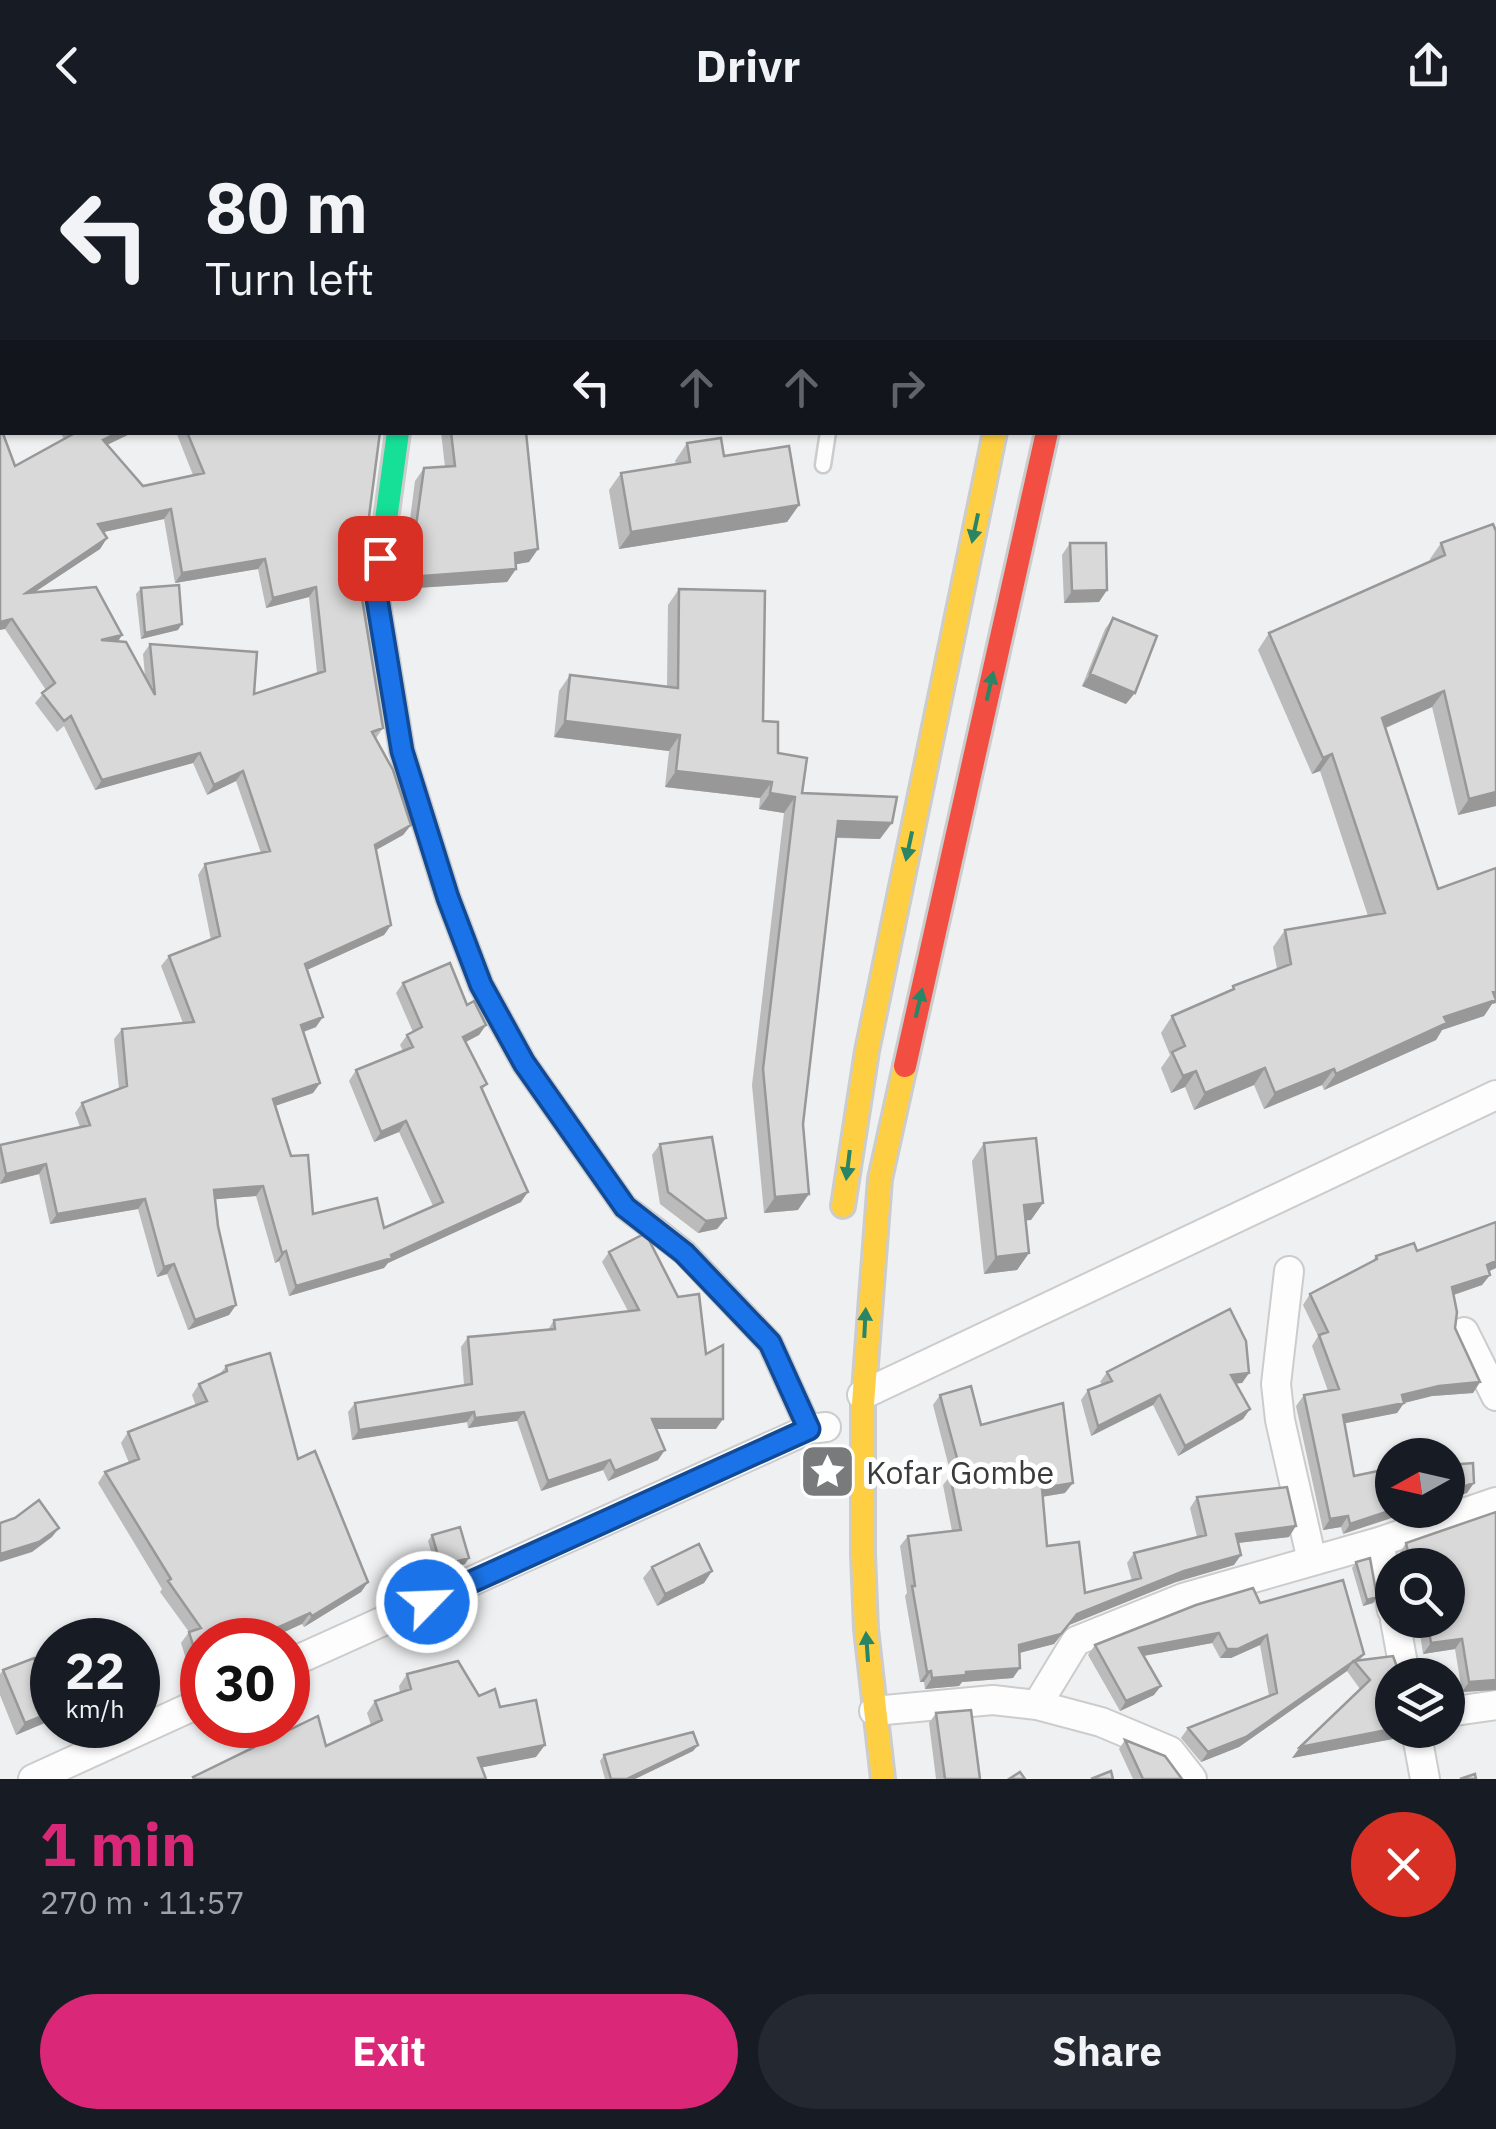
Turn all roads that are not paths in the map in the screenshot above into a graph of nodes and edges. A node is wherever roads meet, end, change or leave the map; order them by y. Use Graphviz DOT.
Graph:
graph roads {
  1 [pos="398,435"];
  2 [pos="828,435"];
  3 [pos="994,435"];
  4 [pos="1046,435"];
  5 [pos="823,465"];
  6 [pos="1496,1094"];
  7 [pos="840,1230"];
  8 [pos="1290,1271"];
  9 [pos="1464,1332"];
  10 [pos="862,1395"];
  11 [pos="1496,1396"];
  12 [pos="823,1427"];
  13 [pos="1496,1502"];
  14 [pos="1379,1542"];
  15 [pos="1380,1548"];
  16 [pos="1312,1561"];
  17 [pos="310,1654"];
  18 [pos="1038,1705"];
  19 [pos="1496,1705"];
  20 [pos="1465,1710"];
  21 [pos="874,1711"];
  22 [pos="180,1712"];
  23 [pos="1420,1748"];
  24 [pos="33,1779"];
  25 [pos="883,1779"];
  26 [pos="1192,1779"];
  27 [pos="1426,1779"];
  1 -- 12 [label="main road"];
  2 -- 5 [label="lane"];
  3 -- 7 [label="main road, one-way"];
  10 -- 4 [label="main road, one-way"];
  6 -- 10 [label="street"];
  8 -- 16 [label="street"];
  9 -- 11 [label="street"];
  21 -- 10 [label="main road, one-way"];
  12 -- 17 [label="street"];
  13 -- 14 [label="street"];
  14 -- 15 [label="street"];
  14 -- 16 [label="street"];
  16 -- 18 [label="street"];
  18 -- 21 [label="street"];
  18 -- 26 [label="street"];
  19 -- 20 [label="street"];
  21 -- 25 [label="main road"];
  22 -- 24 [label="street"];
  23 -- 27 [label="street"];
}
